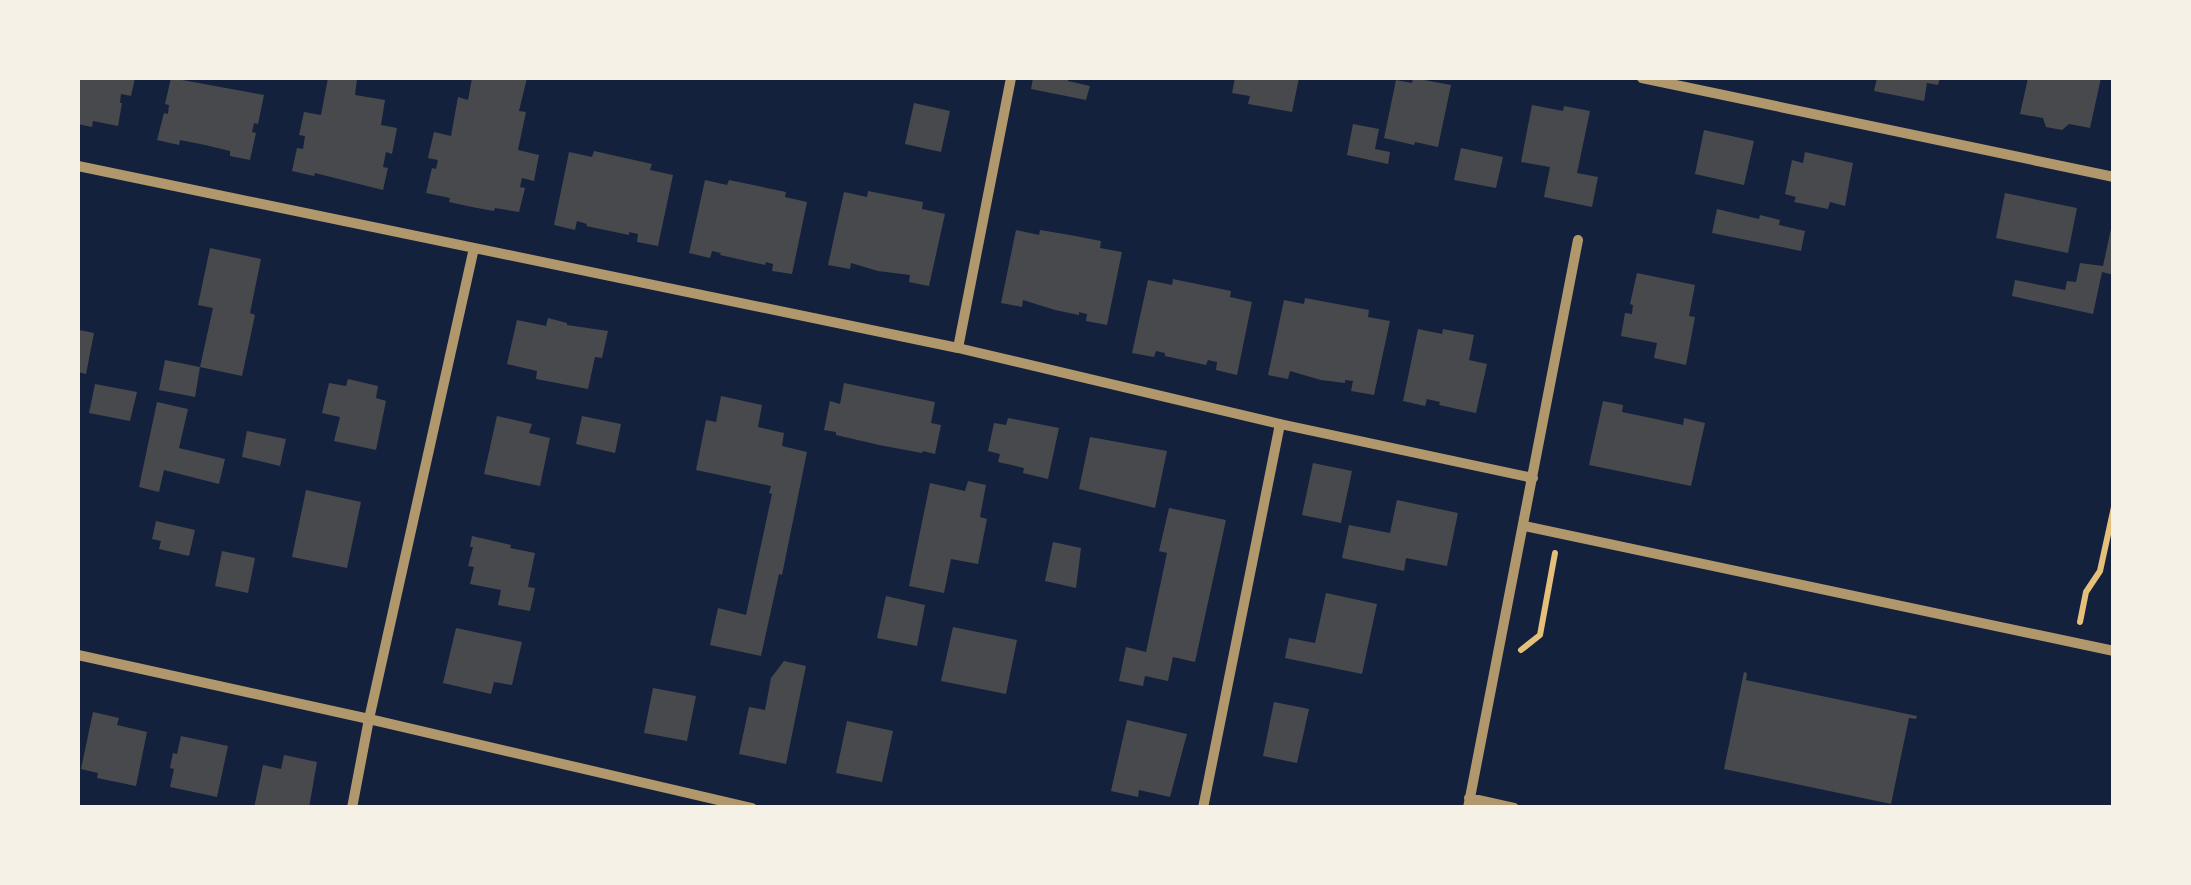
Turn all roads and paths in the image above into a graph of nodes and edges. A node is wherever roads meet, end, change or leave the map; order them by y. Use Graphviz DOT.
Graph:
graph roads {
  1 [pos="1011,78"];
  2 [pos="1642,78"];
  3 [pos="78,166"];
  4 [pos="2114,177"];
  5 [pos="1578,240"];
  6 [pos="474,248"];
  7 [pos="958,348"];
  8 [pos="1280,424"];
  9 [pos="1534,478"];
  10 [pos="2114,508"];
  11 [pos="1524,526"];
  12 [pos="1544,530"];
  13 [pos="2076,643"];
  14 [pos="2114,650"];
  15 [pos="1520,651"];
  16 [pos="78,656"];
  17 [pos="369,719"];
  18 [pos="1469,803"];
  19 [pos="352,808"];
  20 [pos="752,808"];
  21 [pos="1202,808"];
  22 [pos="1514,808"];
  1 -- 7 [label="street"];
  2 -- 4 [label="street"];
  3 -- 6 [label="street"];
  5 -- 9 [label="street"];
  6 -- 7 [label="street"];
  6 -- 17 [label="street"];
  7 -- 8 [label="street"];
  8 -- 9 [label="street"];
  8 -- 21 [label="street"];
  9 -- 11 [label="street"];
  10 -- 13 [label="path"];
  11 -- 12 [label="street"];
  11 -- 18 [label="street"];
  12 -- 13 [label="street"];
  12 -- 15 [label="path"];
  13 -- 14 [label="street"];
  16 -- 17 [label="street"];
  17 -- 19 [label="street"];
  17 -- 20 [label="street"];
  18 -- 22 [label="street"];
}
